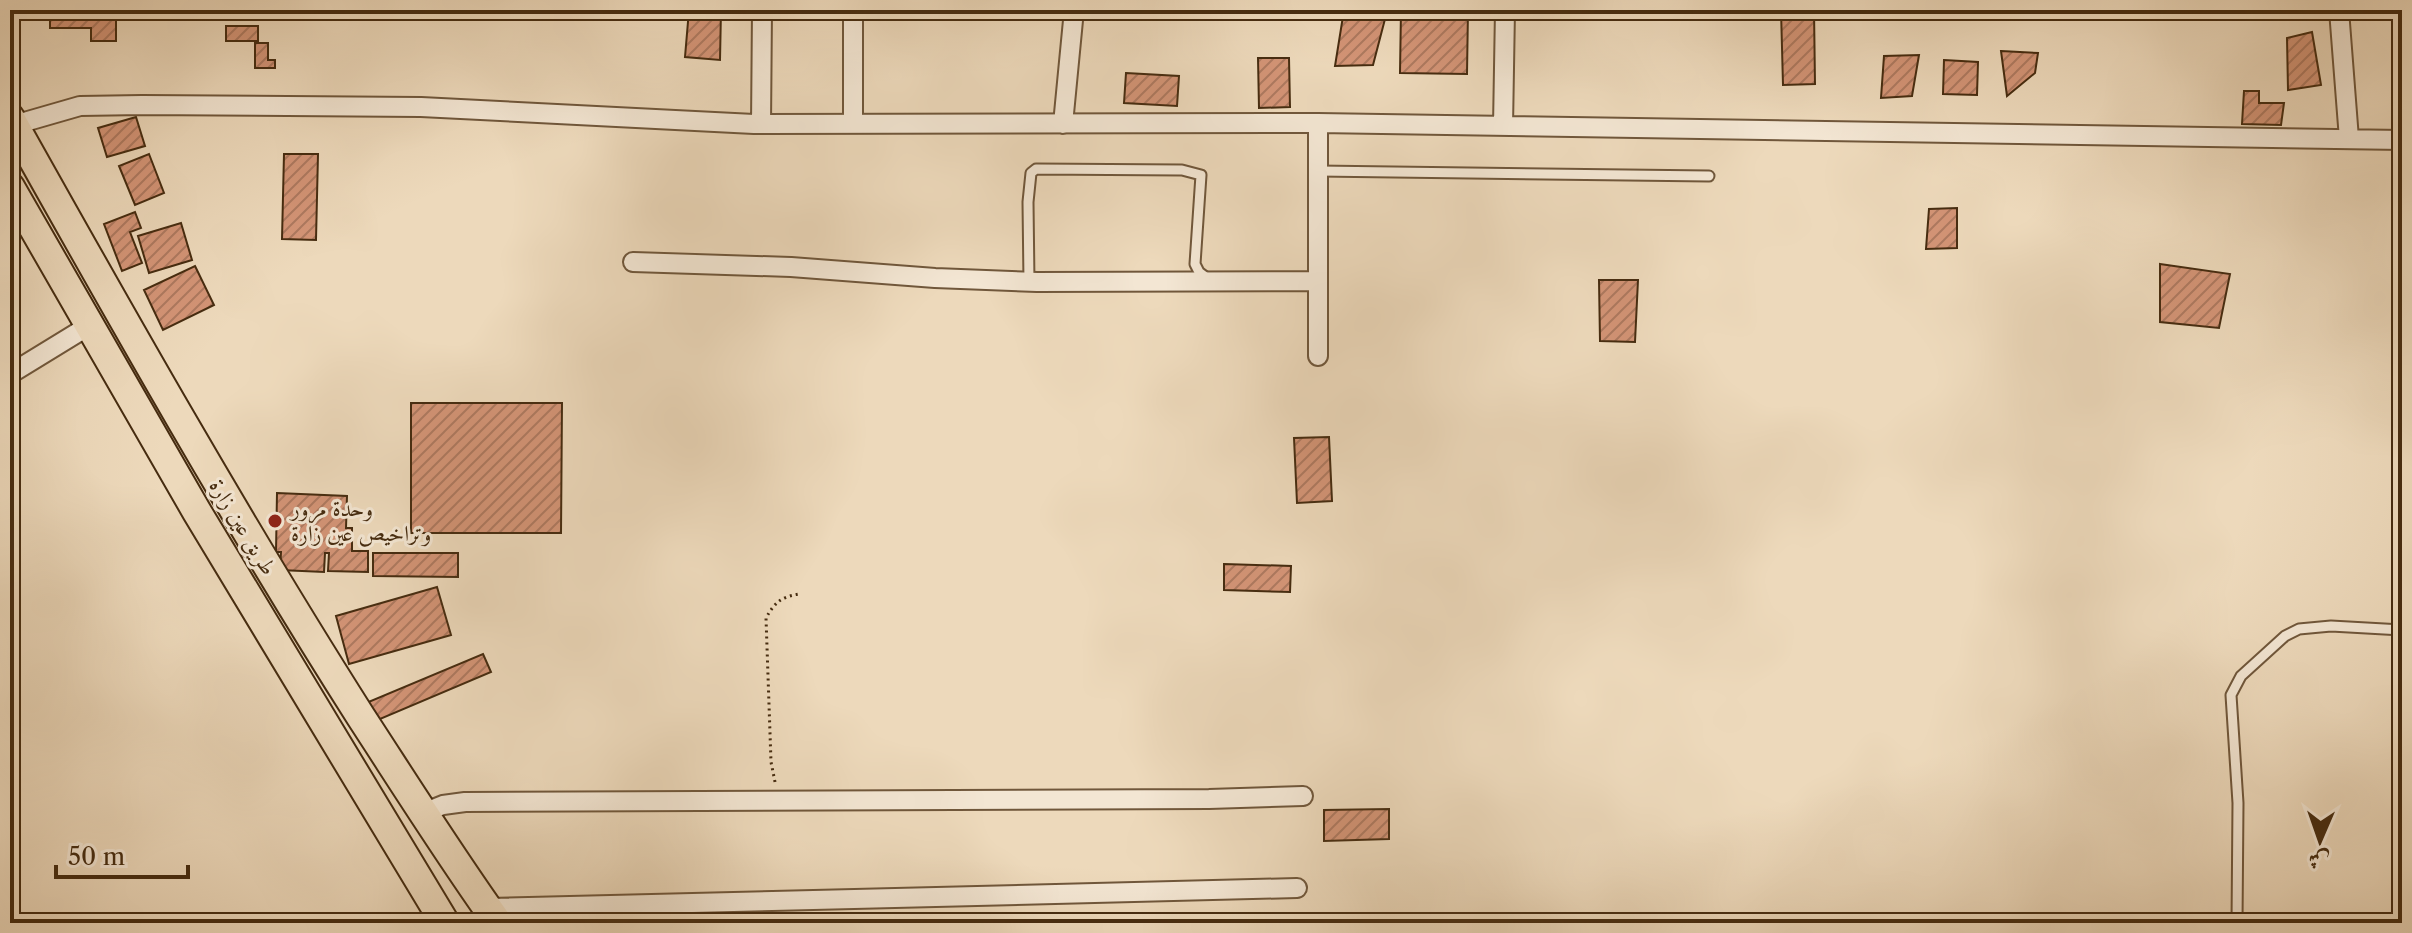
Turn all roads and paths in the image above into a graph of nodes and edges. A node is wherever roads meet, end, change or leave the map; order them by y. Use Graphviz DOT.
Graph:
graph roads {
  1 [pos="762,10"];
  2 [pos="853,10"];
  3 [pos="1074,10"];
  4 [pos="1505,10"];
  5 [pos="2339,10"];
  6 [pos="12,122"];
  7 [pos="1318,123"];
  8 [pos="761,124"];
  9 [pos="853,124"];
  10 [pos="1063,124"];
  11 [pos="1503,126"];
  12 [pos="2349,139"];
  13 [pos="2402,140"];
  14 [pos="1318,171"];
  15 [pos="1709,176"];
  16 [pos="10,187"];
  17 [pos="633,262"];
  18 [pos="1317,281"];
  19 [pos="1029,282"];
  20 [pos="1214,282"];
  21 [pos="90,325"];
  22 [pos="1318,356"];
  23 [pos="10,374"];
  24 [pos="799,594"];
  25 [pos="2402,630"];
  26 [pos="1303,796"];
  27 [pos="779,800"];
  28 [pos="423,813"];
  29 [pos="1297,888"];
  30 [pos="493,916"];
  31 [pos="445,923"];
  32 [pos="2237,923"];
  1 -- 8 [label="street"];
  2 -- 9 [label="street"];
  3 -- 10 [label="street"];
  4 -- 11 [label="street"];
  5 -- 12 [label="street"];
  6 -- 8 [label="street"];
  6 -- 28 [label="main road, طريق عين زارة"];
  7 -- 10 [label="street"];
  7 -- 11 [label="street"];
  7 -- 14 [label="street"];
  8 -- 9 [label="street"];
  9 -- 10 [label="street"];
  11 -- 12 [label="street"];
  12 -- 13 [label="street"];
  14 -- 15 [label="lane"];
  14 -- 18 [label="street"];
  16 -- 21 [label="main road, طريق عين زارة"];
  17 -- 19 [label="street"];
  18 -- 20 [label="street"];
  18 -- 22 [label="street"];
  19 -- 20 [label="street"];
  19 -- 20 [label="lane"];
  21 -- 23 [label="street"];
  21 -- 31 [label="main road, طريق عين زارة"];
  24 -- 27 [label="path"];
  25 -- 32 [label="lane"];
  26 -- 27 [label="street"];
  27 -- 28 [label="street"];
  28 -- 30 [label="main road, طريق عين زارة"];
  29 -- 30 [label="street"];
}
